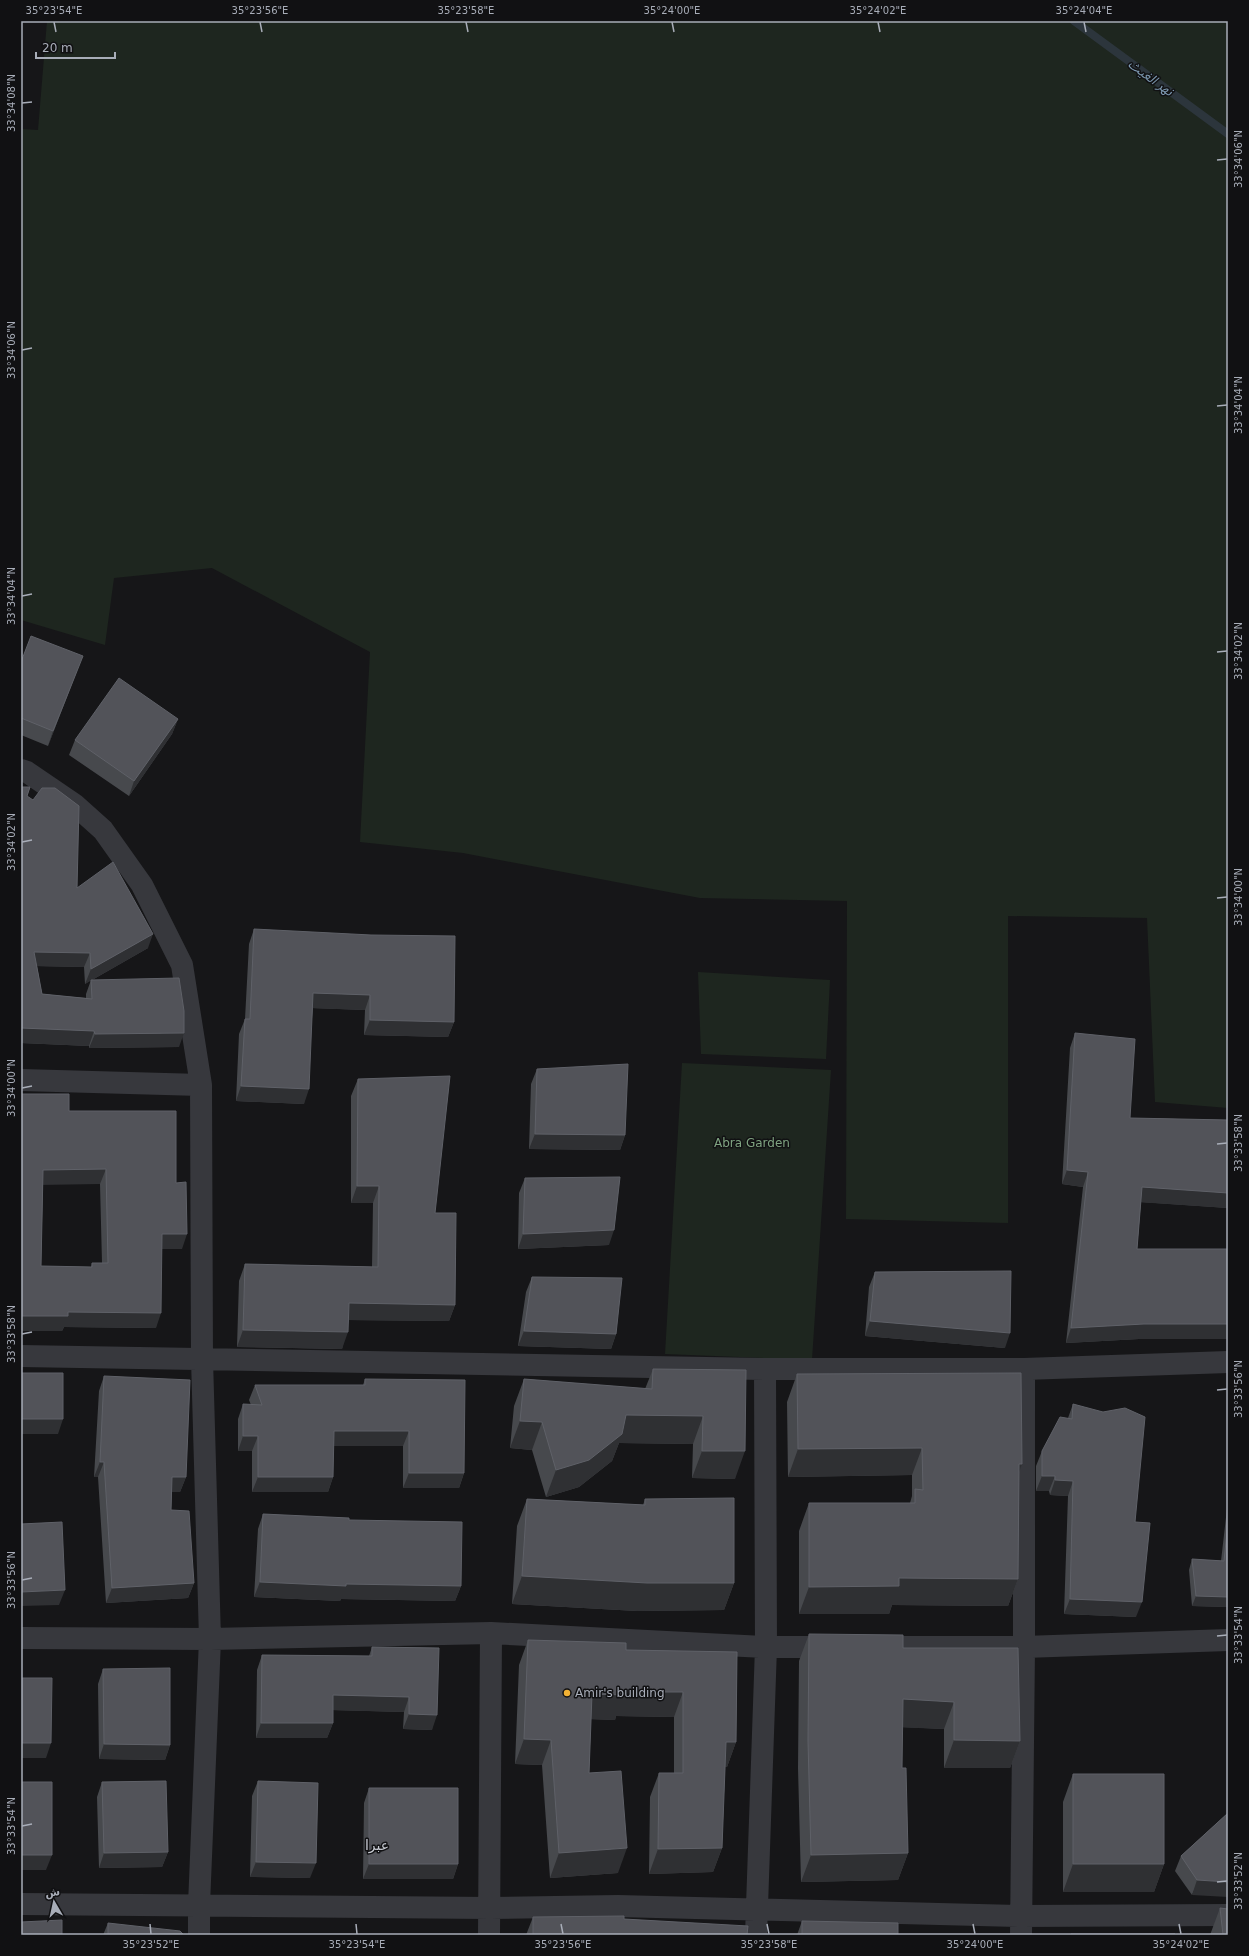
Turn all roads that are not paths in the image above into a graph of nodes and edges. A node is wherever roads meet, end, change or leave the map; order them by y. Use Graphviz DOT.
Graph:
graph roads {
  1 [pos="21,770"];
  2 [pos="21,1080"];
  3 [pos="201,1085"];
  4 [pos="21,1356"];
  5 [pos="202,1359"];
  6 [pos="1228,1362"];
  7 [pos="765,1369"];
  8 [pos="1024,1369"];
  9 [pos="491,1634"];
  10 [pos="21,1638"];
  11 [pos="210,1639"];
  12 [pos="1228,1640"];
  13 [pos="1024,1646"];
  14 [pos="766,1647"];
  15 [pos="21,1904"];
  16 [pos="199,1905"];
  17 [pos="490,1908"];
  18 [pos="757,1910"];
  19 [pos="1228,1915"];
  20 [pos="1020,1925"];
  21 [pos="199,1935"];
  22 [pos="489,1935"];
  23 [pos="756,1935"];
  1 -- 3 [label="street"];
  2 -- 3 [label="street"];
  3 -- 5 [label="street"];
  4 -- 5 [label="street"];
  5 -- 7 [label="street"];
  5 -- 11 [label="street"];
  6 -- 8 [label="street"];
  7 -- 8 [label="street"];
  7 -- 14 [label="street"];
  8 -- 13 [label="street"];
  9 -- 11 [label="street"];
  9 -- 14 [label="street"];
  9 -- 17 [label="street"];
  10 -- 11 [label="street"];
  11 -- 16 [label="street"];
  12 -- 13 [label="street"];
  13 -- 14 [label="street"];
  13 -- 20 [label="street"];
  14 -- 18 [label="street"];
  15 -- 16 [label="street"];
  16 -- 17 [label="street"];
  16 -- 21 [label="street"];
  17 -- 18 [label="street"];
  17 -- 22 [label="street"];
  18 -- 20 [label="street"];
  18 -- 23 [label="street"];
  19 -- 20 [label="street"];
}
